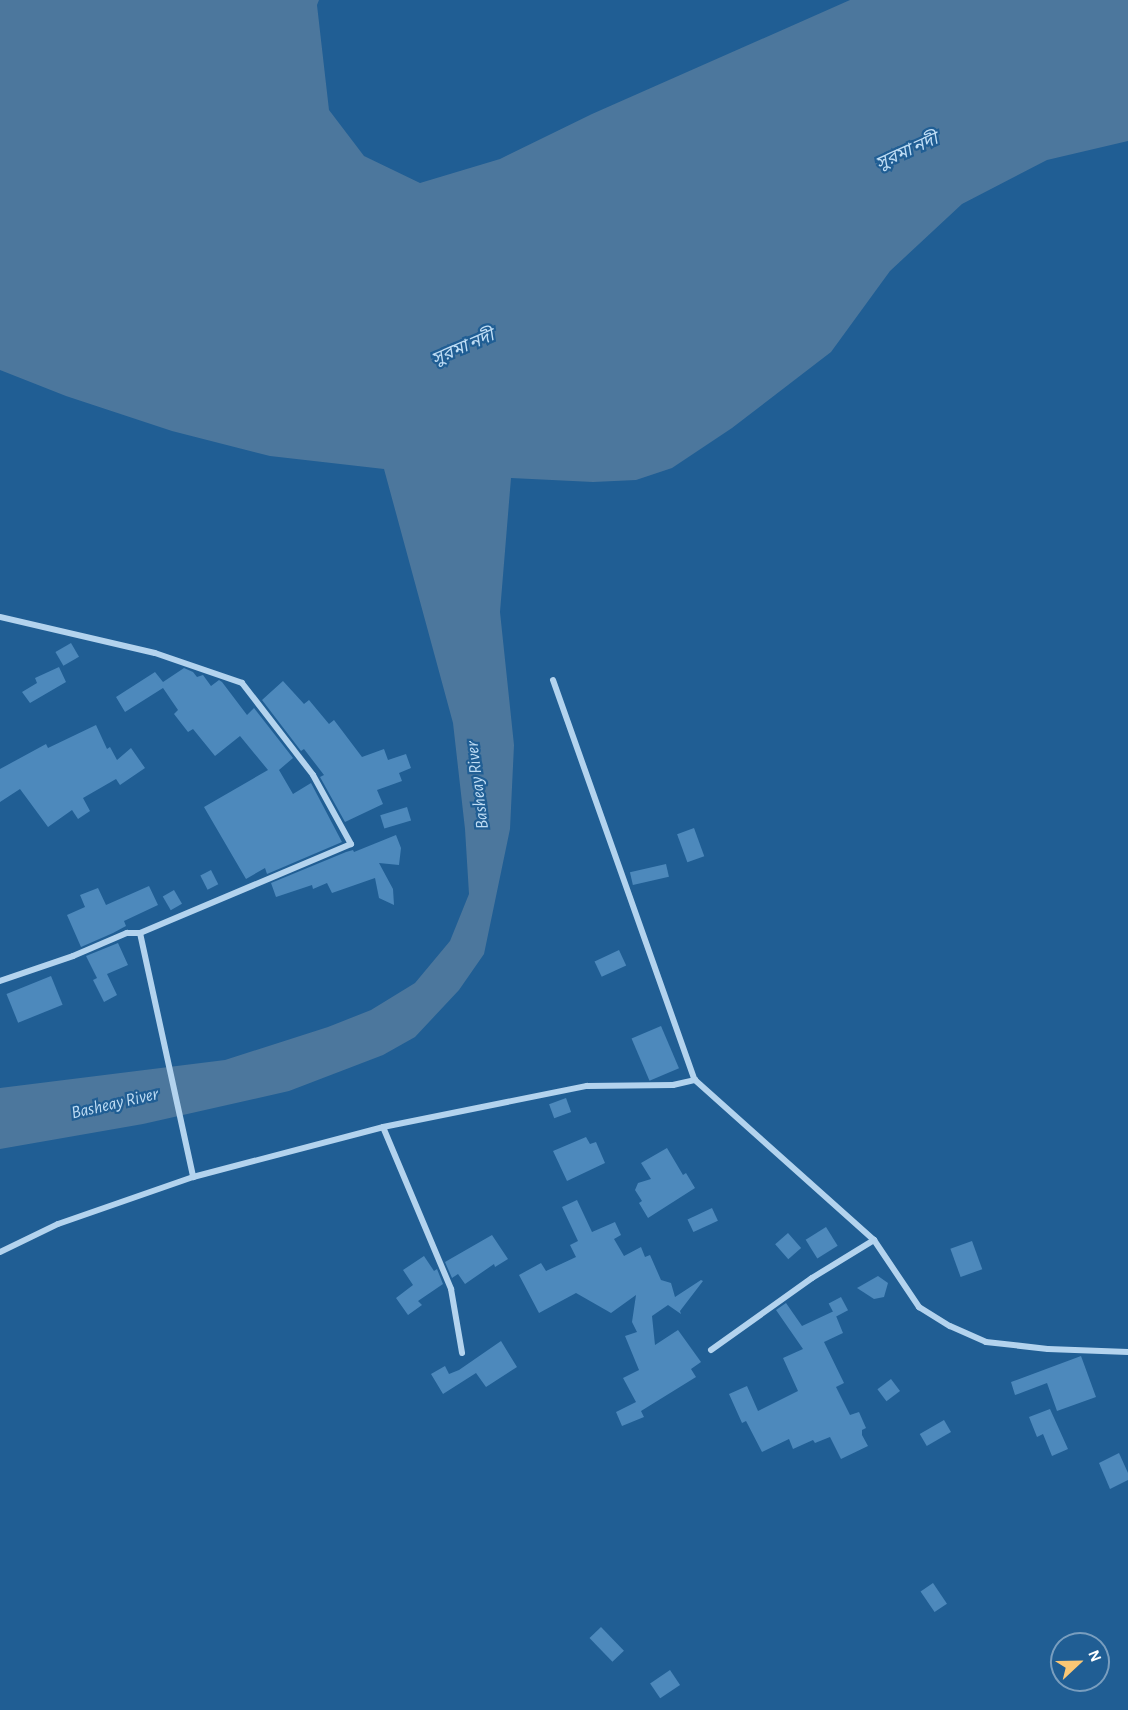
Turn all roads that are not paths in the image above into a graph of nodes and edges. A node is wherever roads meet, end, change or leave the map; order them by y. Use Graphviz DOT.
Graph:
graph roads {
  1 [pos="0,617"];
  2 [pos="553,680"];
  3 [pos="140,933"];
  4 [pos="0,981"];
  5 [pos="695,1080"];
  6 [pos="383,1127"];
  7 [pos="194,1177"];
  8 [pos="873,1240"];
  9 [pos="0,1252"];
  10 [pos="711,1350"];
  11 [pos="1128,1352"];
  12 [pos="462,1353"];
  1 -- 3 [label="street"];
  2 -- 5 [label="street"];
  3 -- 4 [label="street"];
  3 -- 7 [label="street"];
  5 -- 6 [label="street"];
  5 -- 8 [label="street"];
  6 -- 7 [label="street"];
  6 -- 12 [label="street"];
  7 -- 9 [label="street"];
  8 -- 10 [label="street"];
  8 -- 11 [label="street"];
}
